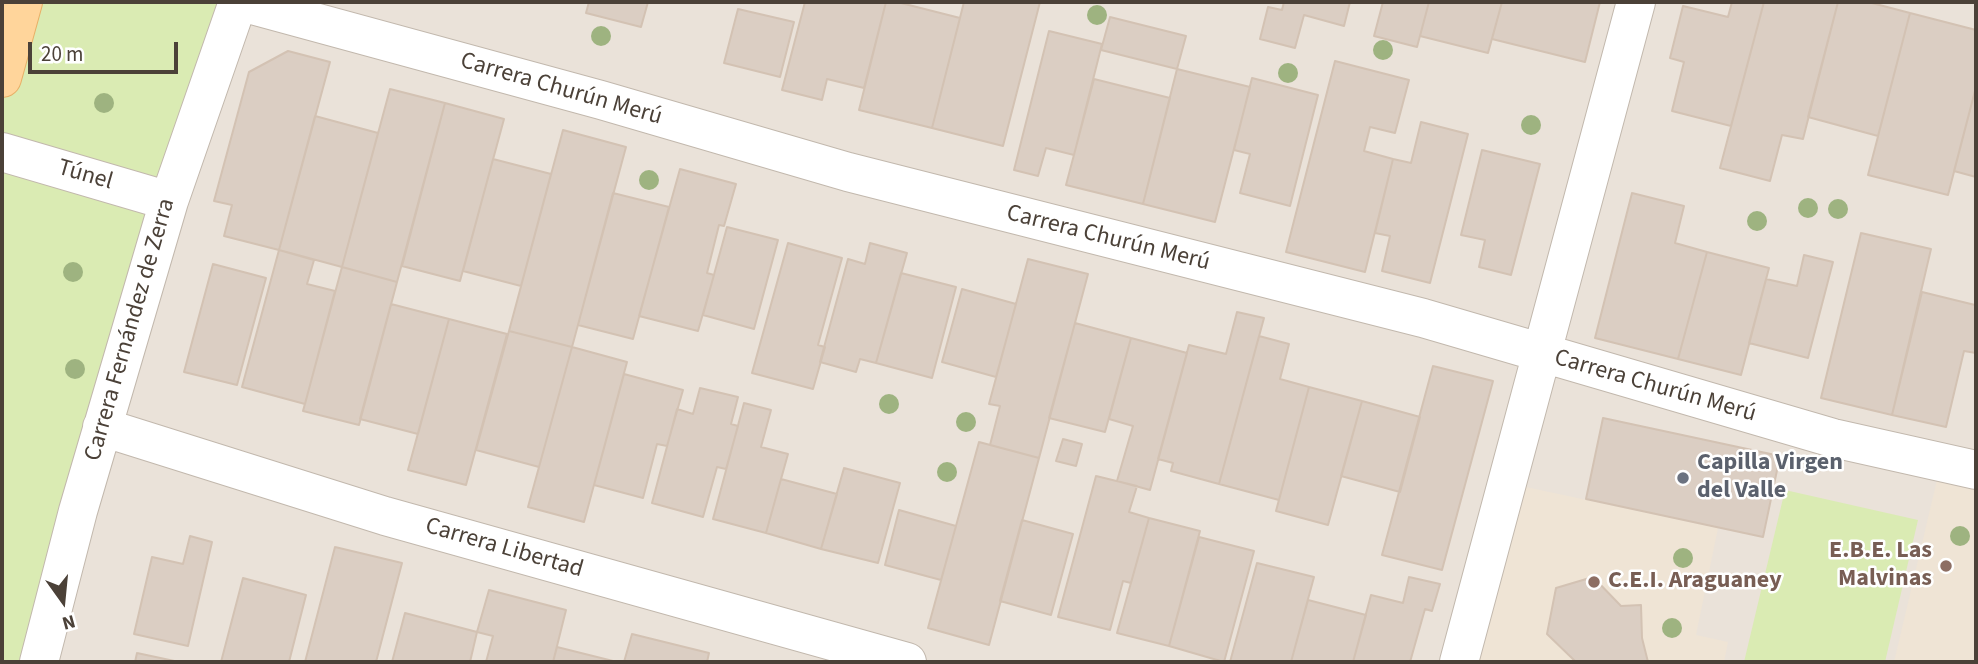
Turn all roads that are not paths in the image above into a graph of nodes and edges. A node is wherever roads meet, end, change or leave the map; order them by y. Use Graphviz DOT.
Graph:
graph roads {
  1 [pos="23,2"];
  2 [pos="240,2"];
  3 [pos="1636,2"];
  4 [pos="2,78"];
  5 [pos="2,152"];
  6 [pos="169,201"];
  7 [pos="1542,354"];
  8 [pos="102,428"];
  9 [pos="1976,470"];
  10 [pos="39,662"];
  11 [pos="907,662"];
  12 [pos="1459,662"];
  1 -- 4 [label="main road"];
  2 -- 6 [label="street, Carrera Fernández de Zerra"];
  2 -- 7 [label="street, Carrera Churún Merú"];
  3 -- 7 [label="street"];
  5 -- 6 [label="street, Túnel"];
  6 -- 8 [label="street, Carrera Fernández de Zerra"];
  7 -- 9 [label="street, Carrera Churún Merú"];
  7 -- 12 [label="street"];
  8 -- 10 [label="street, Carrera Fernández de Zerra"];
  8 -- 11 [label="street, Carrera Libertad"];
}
